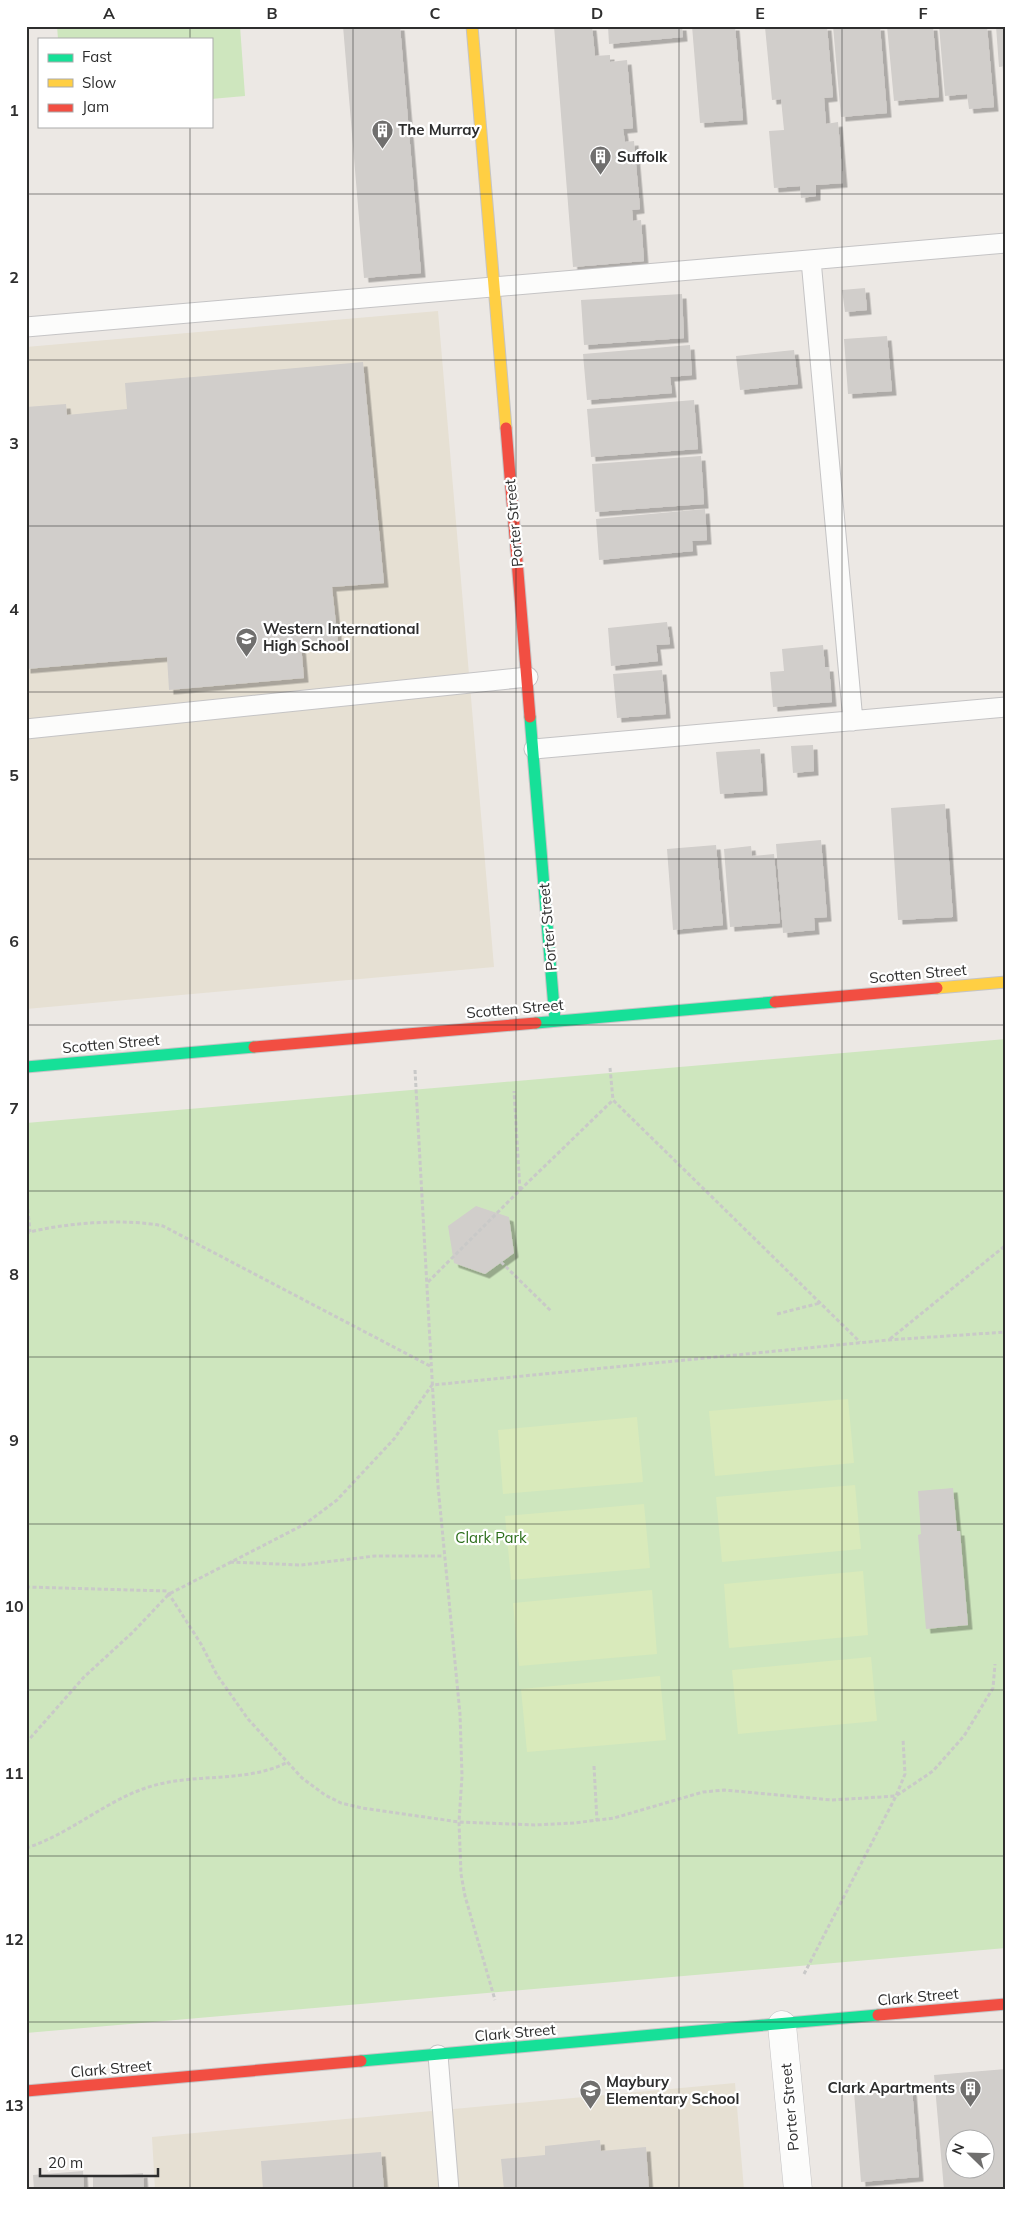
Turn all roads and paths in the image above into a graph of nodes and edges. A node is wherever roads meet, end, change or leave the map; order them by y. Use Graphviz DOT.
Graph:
graph roads {
  1 [pos="472,26"];
  2 [pos="1006,243"];
  3 [pos="811,260"];
  4 [pos="494,287"];
  5 [pos="26,327"];
  6 [pos="528,677"];
  7 [pos="1006,707"];
  8 [pos="853,720"];
  9 [pos="26,730"];
  10 [pos="534,749"];
  11 [pos="1006,982"];
  12 [pos="555,1020"];
  13 [pos="26,1066"];
  14 [pos="610,1068"];
  15 [pos="415,1070"];
  16 [pos="514,1091"];
  17 [pos="613,1100"];
  18 [pos="26,1190"];
  19 [pos="520,1190"];
  20 [pos="28,1232"];
  21 [pos="1006,1244"];
  22 [pos="501,1262"];
  23 [pos="428,1282"];
  24 [pos="820,1303"];
  25 [pos="551,1311"];
  26 [pos="777,1314"];
  27 [pos="1006,1332"];
  28 [pos="888,1340"];
  29 [pos="860,1343"];
  30 [pos="430,1366"];
  31 [pos="432,1385"];
  32 [pos="444,1556"];
  33 [pos="230,1562"];
  34 [pos="26,1587"];
  35 [pos="169,1594"];
  36 [pos="995,1664"];
  37 [pos="903,1739"];
  38 [pos="26,1743"];
  39 [pos="286,1763"];
  40 [pos="594,1766"];
  41 [pos="896,1796"];
  42 [pos="597,1821"];
  43 [pos="459,1822"];
  44 [pos="26,1848"];
  45 [pos="804,1974"];
  46 [pos="495,2000"];
  47 [pos="1006,2004"];
  48 [pos="782,2025"];
  49 [pos="438,2055"];
  50 [pos="26,2091"];
  51 [pos="449,2190"];
  52 [pos="798,2190"];
  1 -- 4 [label="street, Porter Street"];
  2 -- 3 [label="lane"];
  3 -- 4 [label="lane"];
  3 -- 8 [label="lane"];
  4 -- 5 [label="lane"];
  4 -- 6 [label="street, Porter Street"];
  6 -- 9 [label="lane"];
  6 -- 10 [label="street, Porter Street"];
  7 -- 8 [label="lane"];
  8 -- 10 [label="lane"];
  10 -- 12 [label="street, Porter Street"];
  11 -- 12 [label="street, Scotten Street"];
  12 -- 13 [label="street, Scotten Street"];
  14 -- 17 [label="path"];
  15 -- 23 [label="path"];
  16 -- 19 [label="path"];
  17 -- 19 [label="path"];
  17 -- 24 [label="path"];
  18 -- 20 [label="path"];
  19 -- 23 [label="path"];
  20 -- 30 [label="path"];
  21 -- 28 [label="path"];
  22 -- 25 [label="path"];
  23 -- 30 [label="path"];
  24 -- 26 [label="path"];
  24 -- 29 [label="path"];
  27 -- 28 [label="path"];
  28 -- 29 [label="path"];
  29 -- 31 [label="path"];
  30 -- 31 [label="path"];
  31 -- 32 [label="path"];
  31 -- 33 [label="path"];
  32 -- 33 [label="path"];
  32 -- 43 [label="path"];
  33 -- 35 [label="path"];
  34 -- 35 [label="path"];
  35 -- 38 [label="path"];
  35 -- 39 [label="path"];
  36 -- 41 [label="path"];
  37 -- 41 [label="path"];
  39 -- 43 [label="path"];
  39 -- 44 [label="path"];
  40 -- 42 [label="path"];
  41 -- 42 [label="path"];
  41 -- 45 [label="path"];
  42 -- 43 [label="path"];
  43 -- 46 [label="path"];
  47 -- 48 [label="street, Clark Street"];
  48 -- 49 [label="street, Clark Street"];
  48 -- 52 [label="street, Porter Street"];
  49 -- 50 [label="street, Clark Street"];
  49 -- 51 [label="lane"];
}
